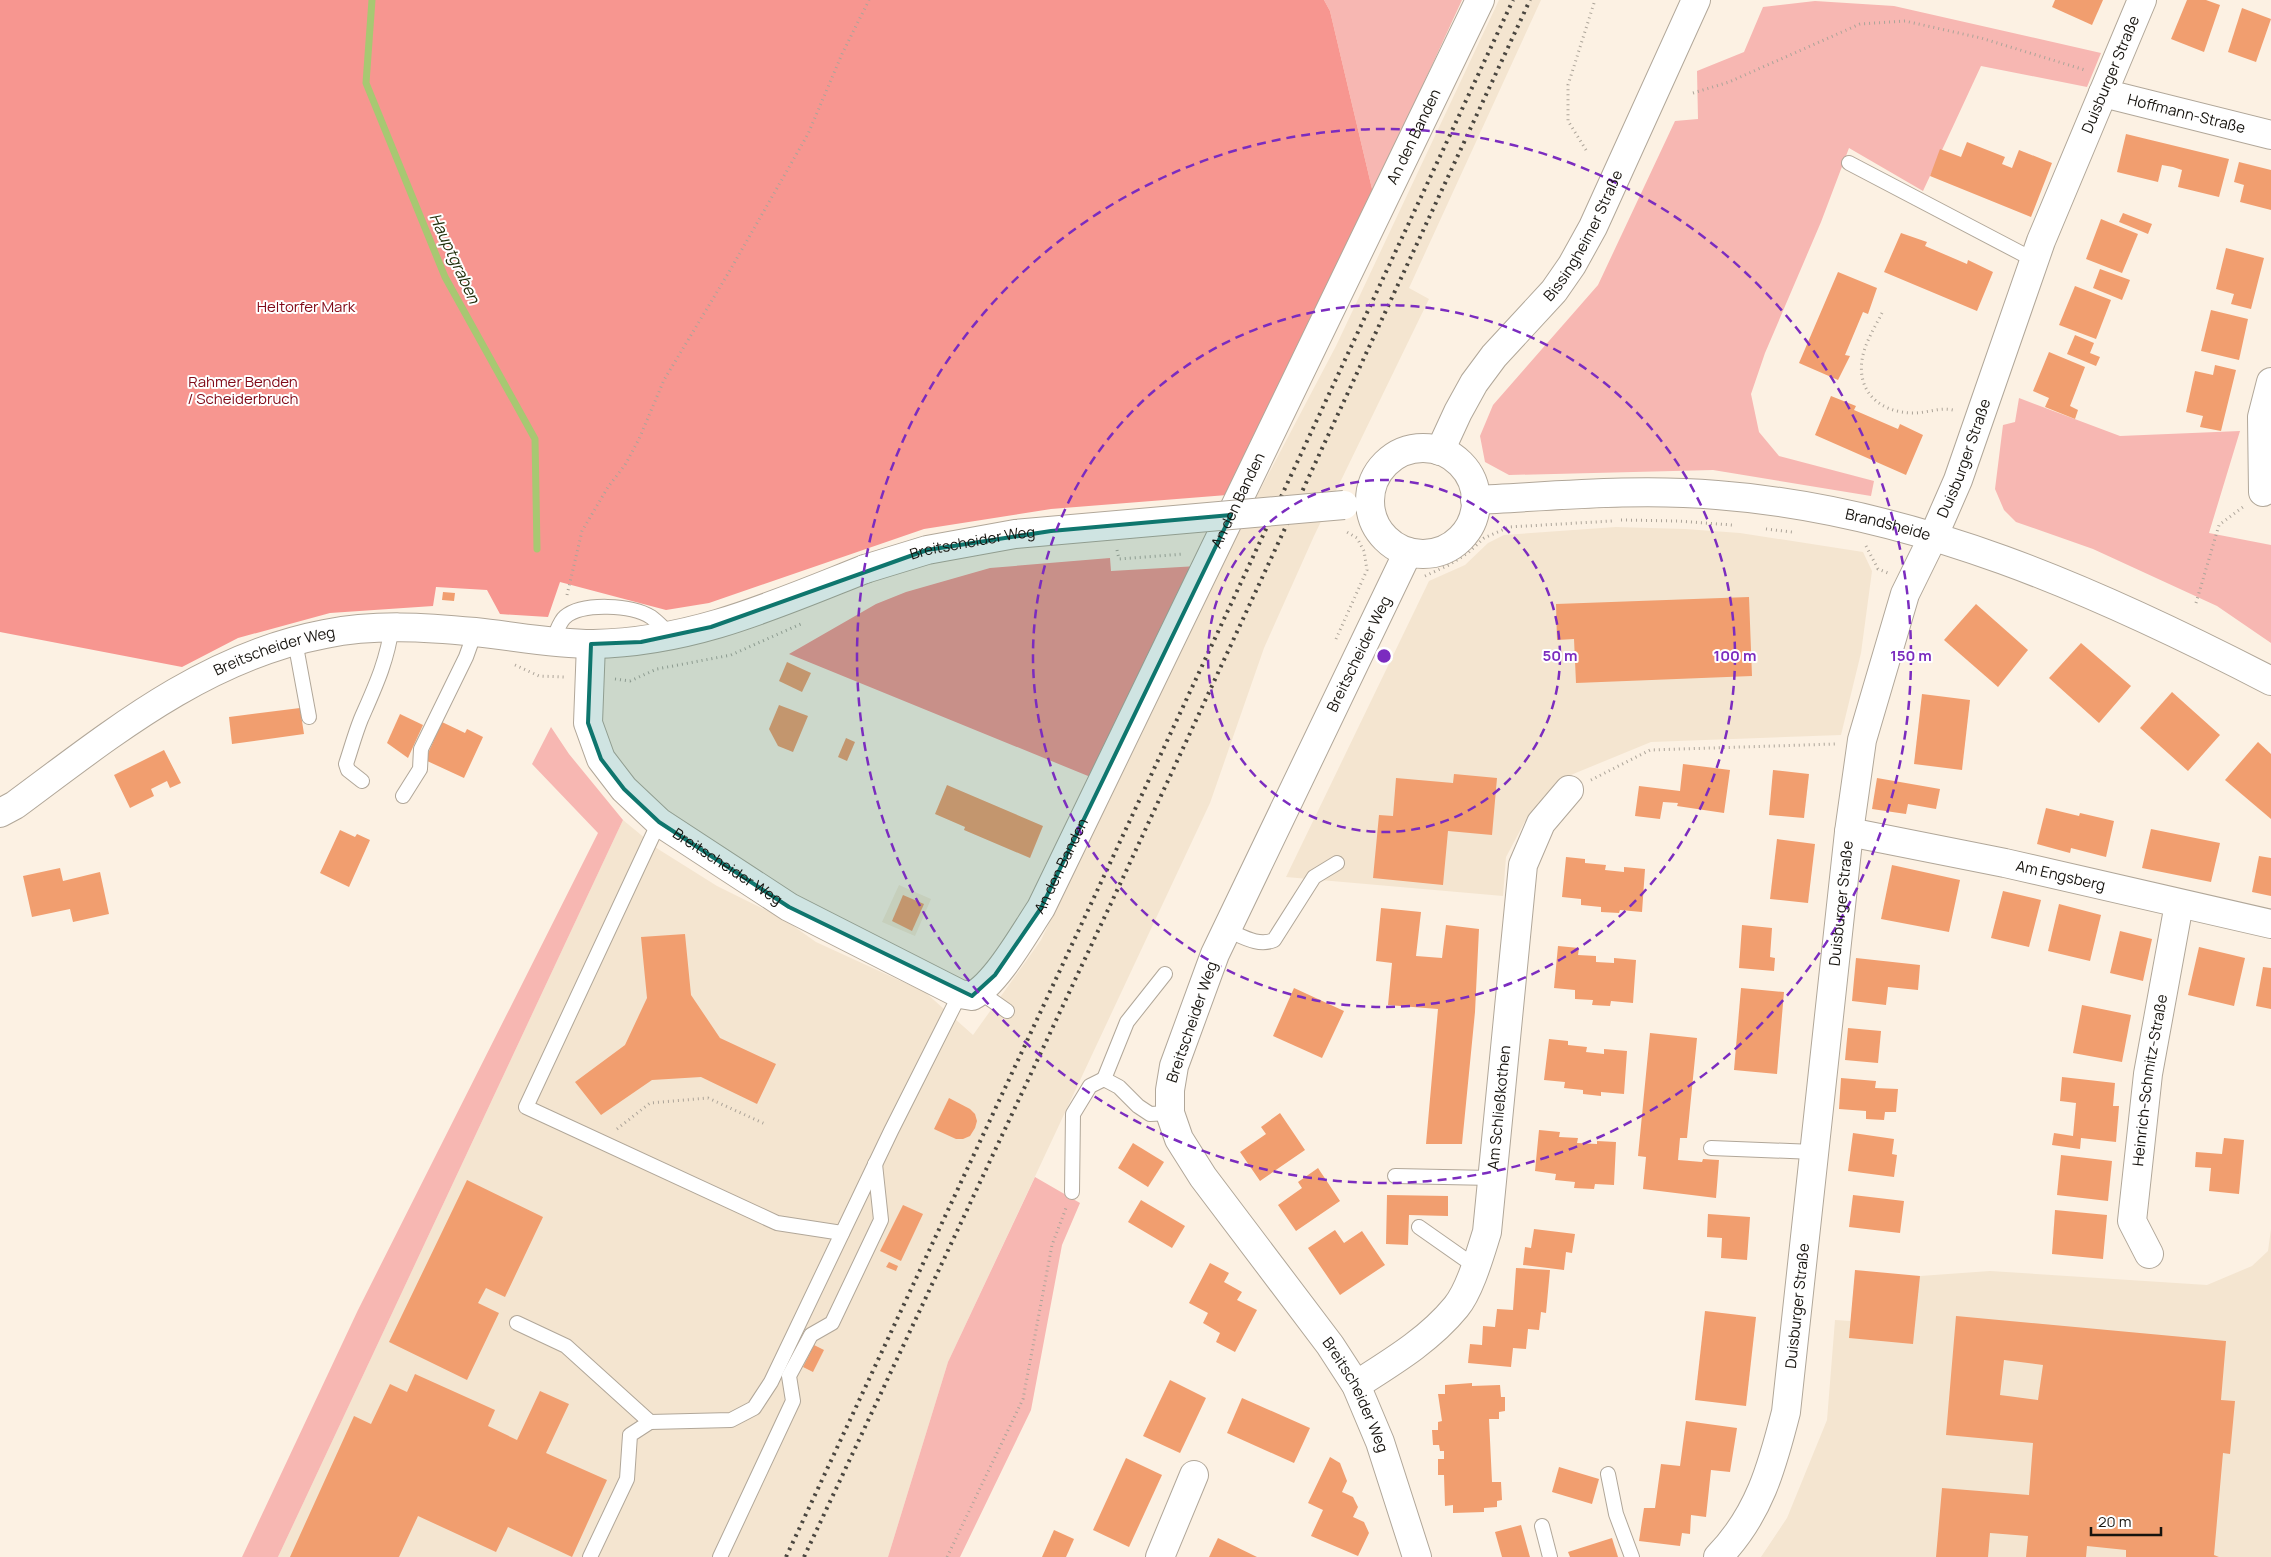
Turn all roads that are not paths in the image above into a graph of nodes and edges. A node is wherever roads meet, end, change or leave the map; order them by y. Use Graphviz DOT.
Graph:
graph roads {
  1 [pos="1480,0"];
  2 [pos="1696,0"];
  3 [pos="2142,0"];
  4 [pos="2106,85"];
  5 [pos="2271,135"];
  6 [pos="1849,163"];
  7 [pos="2034,260"];
  8 [pos="2271,382"];
  9 [pos="1440,451"];
  10 [pos="2263,492"];
  11 [pos="1475,500"];
  12 [pos="1351,513"];
  13 [pos="1934,535"];
  14 [pos="1408,552"];
  15 [pos="392,626"];
  16 [pos="558,630"];
  17 [pos="475,632"];
  18 [pos="672,637"];
  19 [pos="295,641"];
  20 [pos="591,644"];
  21 [pos="2271,681"];
  22 [pos="309,717"];
  23 [pos="362,780"];
  24 [pos="1569,790"];
  25 [pos="403,796"];
  26 [pos="0,813"];
  27 [pos="659,822"];
  28 [pos="1849,832"];
  29 [pos="1337,862"];
  30 [pos="2179,904"];
  31 [pos="2271,924"];
  32 [pos="1227,930"];
  33 [pos="1164,974"];
  34 [pos="970,993"];
  35 [pos="1007,1011"];
  36 [pos="1104,1079"];
  37 [pos="1170,1113"];
  38 [pos="1711,1148"];
  39 [pos="1814,1152"];
  40 [pos="875,1163"];
  41 [pos="1395,1176"];
  42 [pos="1492,1178"];
  43 [pos="1072,1192"];
  44 [pos="1420,1227"];
  45 [pos="842,1233"];
  46 [pos="2149,1254"];
  47 [pos="1476,1267"];
  48 [pos="518,1323"];
  49 [pos="1356,1385"];
  50 [pos="650,1422"];
  51 [pos="1608,1474"];
  52 [pos="1194,1475"];
  53 [pos="1542,1526"];
  54 [pos="590,1557"];
  55 [pos="720,1557"];
  56 [pos="1160,1557"];
  57 [pos="1417,1557"];
  58 [pos="1550,1557"];
  59 [pos="1632,1557"];
  60 [pos="1718,1557"];
  1 -- 34 [label="street, An den Banden"];
  2 -- 9 [label="street, Bissingheimer Straße"];
  3 -- 4 [label="street, Duisburger Straße"];
  4 -- 5 [label="street, Hoffmann-Straße"];
  4 -- 7 [label="street, Duisburger Straße"];
  6 -- 7 [label="lane"];
  7 -- 13 [label="street, Duisburger Straße"];
  8 -- 10 [label="street"];
  9 -- 11 [label="street"];
  9 -- 12 [label="street"];
  11 -- 13 [label="street, Brandsheide"];
  11 -- 14 [label="street"];
  12 -- 14 [label="street"];
  12 -- 18 [label="street, Breitscheider Weg, bridge"];
  13 -- 21 [label="street, Brandsheide"];
  13 -- 28 [label="street, Duisburger Straße"];
  14 -- 32 [label="street, Breitscheider Weg"];
  15 -- 17 [label="street, Breitscheider Weg"];
  15 -- 19 [label="street, Breitscheider Weg"];
  15 -- 23 [label="lane"];
  16 -- 17 [label="street, Breitscheider Weg"];
  16 -- 18 [label="lane"];
  16 -- 20 [label="street, Breitscheider Weg"];
  17 -- 25 [label="lane"];
  18 -- 20 [label="street, Breitscheider Weg"];
  19 -- 22 [label="lane"];
  19 -- 26 [label="street, Breitscheider Weg"];
  20 -- 27 [label="street, Breitscheider Weg"];
  24 -- 42 [label="street, Am Schließkothen"];
  27 -- 34 [label="street, Breitscheider Weg"];
  27 -- 45 [label="lane"];
  28 -- 30 [label="street, Am Engsberg"];
  28 -- 39 [label="street, Duisburger Straße"];
  29 -- 32 [label="lane"];
  30 -- 31 [label="street, Am Engsberg"];
  30 -- 46 [label="street, Heinrich-Schmitz-Straße"];
  32 -- 37 [label="street, Breitscheider Weg"];
  33 -- 36 [label="lane"];
  34 -- 35 [label="lane"];
  34 -- 40 [label="lane"];
  36 -- 37 [label="lane"];
  36 -- 43 [label="lane"];
  37 -- 49 [label="street, Breitscheider Weg"];
  38 -- 39 [label="lane"];
  39 -- 60 [label="street, Duisburger Straße"];
  40 -- 45 [label="lane"];
  40 -- 55 [label="lane"];
  41 -- 42 [label="lane"];
  42 -- 47 [label="street, Am Schließkothen"];
  44 -- 47 [label="lane"];
  45 -- 50 [label="lane"];
  47 -- 49 [label="street, Am Schließkothen"];
  48 -- 50 [label="lane"];
  49 -- 57 [label="street, Breitscheider Weg"];
  50 -- 54 [label="lane"];
  51 -- 59 [label="lane"];
  52 -- 56 [label="street"];
  53 -- 58 [label="lane"];
}
